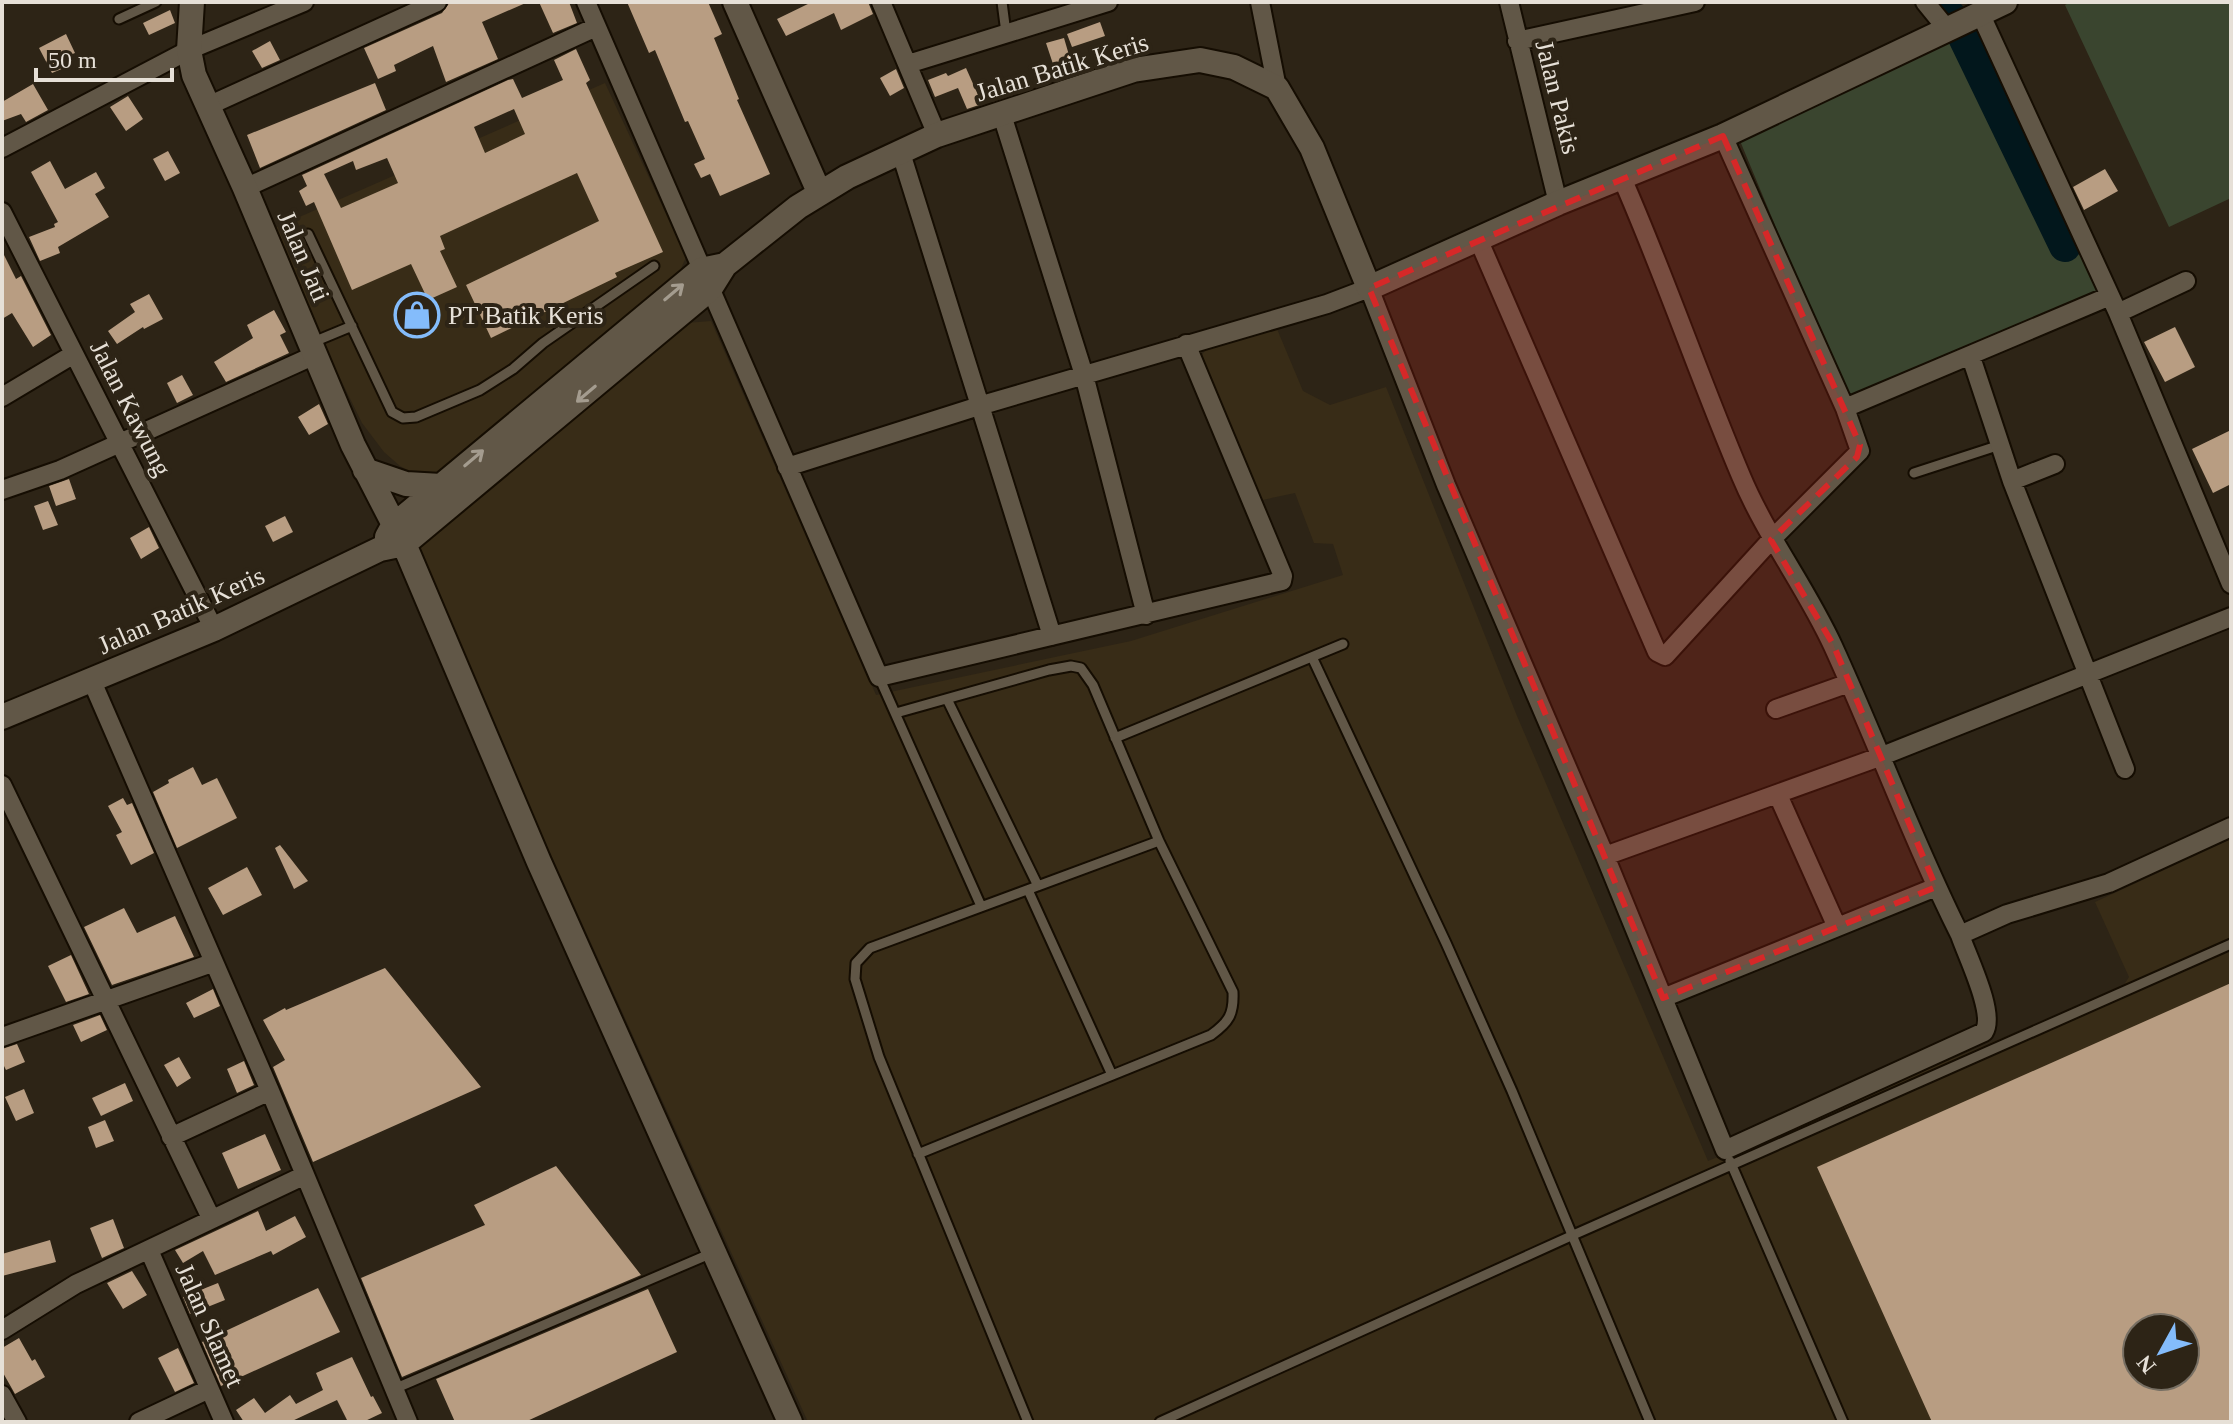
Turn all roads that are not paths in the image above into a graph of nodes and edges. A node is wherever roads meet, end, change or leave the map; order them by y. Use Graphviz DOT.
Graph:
graph roads {
  1 [pos="156,2"];
  2 [pos="192,2"];
  3 [pos="304,2"];
  4 [pos="437,2"];
  5 [pos="586,2"];
  6 [pos="735,2"];
  7 [pos="881,2"];
  8 [pos="1002,2"];
  9 [pos="1108,2"];
  10 [pos="1260,2"];
  11 [pos="1509,2"];
  12 [pos="1695,2"];
  13 [pos="1925,2"];
  14 [pos="2005,2"];
  15 [pos="1980,13"];
  16 [pos="119,19"];
  17 [pos="596,27"];
  18 [pos="1947,29"];
  19 [pos="1006,33"];
  20 [pos="1517,41"];
  21 [pos="189,50"];
  22 [pos="908,64"];
  23 [pos="1277,88"];
  24 [pos="208,106"];
  25 [pos="1002,115"];
  26 [pos="937,135"];
  27 [pos="1723,136"];
  28 [pos="2,148"];
  29 [pos="901,153"];
  30 [pos="1622,178"];
  31 [pos="245,188"];
  32 [pos="819,192"];
  33 [pos="1558,203"];
  34 [pos="2,212"];
  35 [pos="308,234"];
  36 [pos="8,240"];
  37 [pos="1479,241"];
  38 [pos="654,266"];
  39 [pos="705,280"];
  40 [pos="2186,281"];
  41 [pos="1369,288"];
  42 [pos="2114,305"];
  43 [pos="352,326"];
  44 [pos="1186,344"];
  45 [pos="313,350"];
  46 [pos="74,354"];
  47 [pos="1971,357"];
  48 [pos="1084,375"];
  49 [pos="2,397"];
  50 [pos="979,406"];
  51 [pos="1845,408"];
  52 [pos="524,431"];
  53 [pos="120,444"];
  54 [pos="2000,445"];
  55 [pos="2055,464"];
  56 [pos="787,467"];
  57 [pos="365,470"];
  58 [pos="1914,473"];
  59 [pos="2012,481"];
  60 [pos="441,486"];
  61 [pos="2,490"];
  62 [pos="398,535"];
  63 [pos="1771,540"];
  64 [pos="2231,584"];
  65 [pos="1146,615"];
  66 [pos="2231,617"];
  67 [pos="214,629"];
  68 [pos="1052,636"];
  69 [pos="1343,644"];
  70 [pos="1312,657"];
  71 [pos="2087,675"];
  72 [pos="879,677"];
  73 [pos="91,679"];
  74 [pos="1849,683"];
  75 [pos="947,699"];
  76 [pos="1776,709"];
  77 [pos="896,713"];
  78 [pos="2,717"];
  79 [pos="1115,738"];
  80 [pos="1882,756"];
  81 [pos="2125,769"];
  82 [pos="2,785"];
  83 [pos="1778,795"];
  84 [pos="2231,827"];
  85 [pos="1159,841"];
  86 [pos="1605,856"];
  87 [pos="1936,887"];
  88 [pos="1033,888"];
  89 [pos="981,906"];
  90 [pos="1837,927"];
  91 [pos="1960,935"];
  92 [pos="2231,944"];
  93 [pos="212,963"];
  94 [pos="1663,998"];
  95 [pos="106,1002"];
  96 [pos="2,1037"];
  97 [pos="1112,1075"];
  98 [pos="1863,1086"];
  99 [pos="270,1091"];
  100 [pos="1871,1104"];
  101 [pos="171,1137"];
  102 [pos="918,1154"];
  103 [pos="1728,1157"];
  104 [pos="303,1176"];
  105 [pos="211,1218"];
  106 [pos="1571,1236"];
  107 [pos="149,1250"];
  108 [pos="715,1251"];
  109 [pos="2,1330"];
  110 [pos="209,1389"];
  111 [pos="394,1389"];
  112 [pos="2,1395"];
  113 [pos="17,1422"];
  114 [pos="139,1422"];
  115 [pos="224,1422"];
  116 [pos="408,1422"];
  117 [pos="790,1422"];
  118 [pos="1028,1422"];
  119 [pos="1160,1422"];
  120 [pos="1650,1422"];
  121 [pos="1843,1422"];
  1 -- 16 [label="lane"];
  2 -- 21 [label="street, Jalan Jati"];
  3 -- 21 [label="street"];
  4 -- 24 [label="street"];
  5 -- 17 [label="street"];
  6 -- 32 [label="street"];
  7 -- 22 [label="street"];
  8 -- 19 [label="lane"];
  9 -- 19 [label="street"];
  10 -- 23 [label="street"];
  11 -- 20 [label="street, Jalan Pakis"];
  12 -- 20 [label="street"];
  13 -- 18 [label="street"];
  14 -- 15 [label="street"];
  15 -- 18 [label="street"];
  15 -- 42 [label="street"];
  17 -- 31 [label="street"];
  17 -- 39 [label="street"];
  18 -- 27 [label="street"];
  19 -- 22 [label="street"];
  20 -- 33 [label="street, Jalan Pakis"];
  21 -- 24 [label="street, Jalan Jati"];
  21 -- 28 [label="street"];
  22 -- 26 [label="street"];
  23 -- 25 [label="street, Jalan Batik Keris"];
  23 -- 41 [label="street"];
  24 -- 31 [label="street, Jalan Jati"];
  25 -- 26 [label="street, Jalan Batik Keris"];
  25 -- 48 [label="street"];
  26 -- 29 [label="street, Jalan Batik Keris"];
  27 -- 30 [label="street"];
  27 -- 51 [label="street"];
  29 -- 32 [label="street, Jalan Batik Keris"];
  29 -- 50 [label="street"];
  30 -- 33 [label="street"];
  30 -- 63 [label="street"];
  31 -- 45 [label="street, Jalan Jati"];
  32 -- 39 [label="street, Jalan Batik Keris"];
  33 -- 37 [label="street"];
  34 -- 36 [label="street, Jalan Kawung"];
  35 -- 43 [label="lane"];
  36 -- 46 [label="street, Jalan Kawung"];
  37 -- 41 [label="street"];
  37 -- 63 [label="street"];
  38 -- 43 [label="lane"];
  39 -- 52 [label="street"];
  39 -- 56 [label="street"];
  40 -- 42 [label="street"];
  41 -- 44 [label="street"];
  41 -- 86 [label="street"];
  42 -- 47 [label="street"];
  42 -- 64 [label="street"];
  43 -- 45 [label="lane"];
  44 -- 48 [label="street"];
  44 -- 65 [label="street"];
  45 -- 53 [label="street"];
  45 -- 57 [label="street, Jalan Jati"];
  46 -- 49 [label="street"];
  46 -- 53 [label="street, Jalan Kawung"];
  47 -- 51 [label="street"];
  47 -- 54 [label="street"];
  48 -- 50 [label="street"];
  48 -- 65 [label="street"];
  50 -- 56 [label="street"];
  50 -- 68 [label="street"];
  51 -- 63 [label="street"];
  60 -- 52 [label="street, one-way"];
  52 -- 62 [label="street"];
  53 -- 61 [label="street"];
  53 -- 67 [label="street, Jalan Kawung"];
  54 -- 58 [label="lane"];
  54 -- 59 [label="street"];
  55 -- 59 [label="street"];
  56 -- 72 [label="street"];
  57 -- 60 [label="street"];
  57 -- 62 [label="street, Jalan Jati"];
  59 -- 71 [label="street"];
  60 -- 62 [label="street"];
  62 -- 67 [label="street, Jalan Batik Keris"];
  62 -- 108 [label="street, Jalan Jati"];
  63 -- 74 [label="street"];
  65 -- 68 [label="street"];
  66 -- 71 [label="street"];
  67 -- 73 [label="street, Jalan Batik Keris"];
  68 -- 72 [label="street"];
  69 -- 70 [label="lane"];
  70 -- 79 [label="lane"];
  70 -- 106 [label="lane"];
  71 -- 80 [label="street"];
  71 -- 81 [label="street"];
  72 -- 77 [label="lane"];
  73 -- 78 [label="street, Jalan Batik Keris"];
  73 -- 93 [label="street"];
  74 -- 76 [label="street"];
  74 -- 80 [label="street"];
  75 -- 77 [label="lane"];
  75 -- 79 [label="lane"];
  75 -- 88 [label="lane"];
  77 -- 89 [label="lane"];
  79 -- 85 [label="lane"];
  80 -- 83 [label="street"];
  80 -- 87 [label="street"];
  82 -- 95 [label="street"];
  83 -- 86 [label="street"];
  83 -- 90 [label="street"];
  84 -- 91 [label="street"];
  85 -- 88 [label="lane"];
  85 -- 97 [label="lane"];
  86 -- 94 [label="street"];
  87 -- 90 [label="street"];
  87 -- 91 [label="street"];
  88 -- 89 [label="lane"];
  88 -- 97 [label="lane"];
  89 -- 102 [label="lane"];
  90 -- 94 [label="street"];
  91 -- 98 [label="street"];
  92 -- 100 [label="lane"];
  93 -- 95 [label="street"];
  93 -- 99 [label="street"];
  94 -- 103 [label="street"];
  95 -- 96 [label="street"];
  95 -- 101 [label="street"];
  97 -- 102 [label="lane"];
  98 -- 100 [label="lane"];
  98 -- 103 [label="street"];
  99 -- 101 [label="street"];
  99 -- 104 [label="street"];
  100 -- 103 [label="lane"];
  101 -- 105 [label="street"];
  102 -- 118 [label="lane"];
  103 -- 106 [label="lane"];
  103 -- 121 [label="lane"];
  104 -- 105 [label="street"];
  104 -- 111 [label="street"];
  105 -- 107 [label="street"];
  106 -- 119 [label="lane"];
  106 -- 120 [label="lane"];
  107 -- 109 [label="street"];
  107 -- 110 [label="street, Jalan Slamet"];
  108 -- 111 [label="lane"];
  108 -- 117 [label="street, Jalan Jati"];
  110 -- 114 [label="street"];
  110 -- 115 [label="street, Jalan Slamet"];
  111 -- 116 [label="street"];
  112 -- 113 [label="street"];
}
